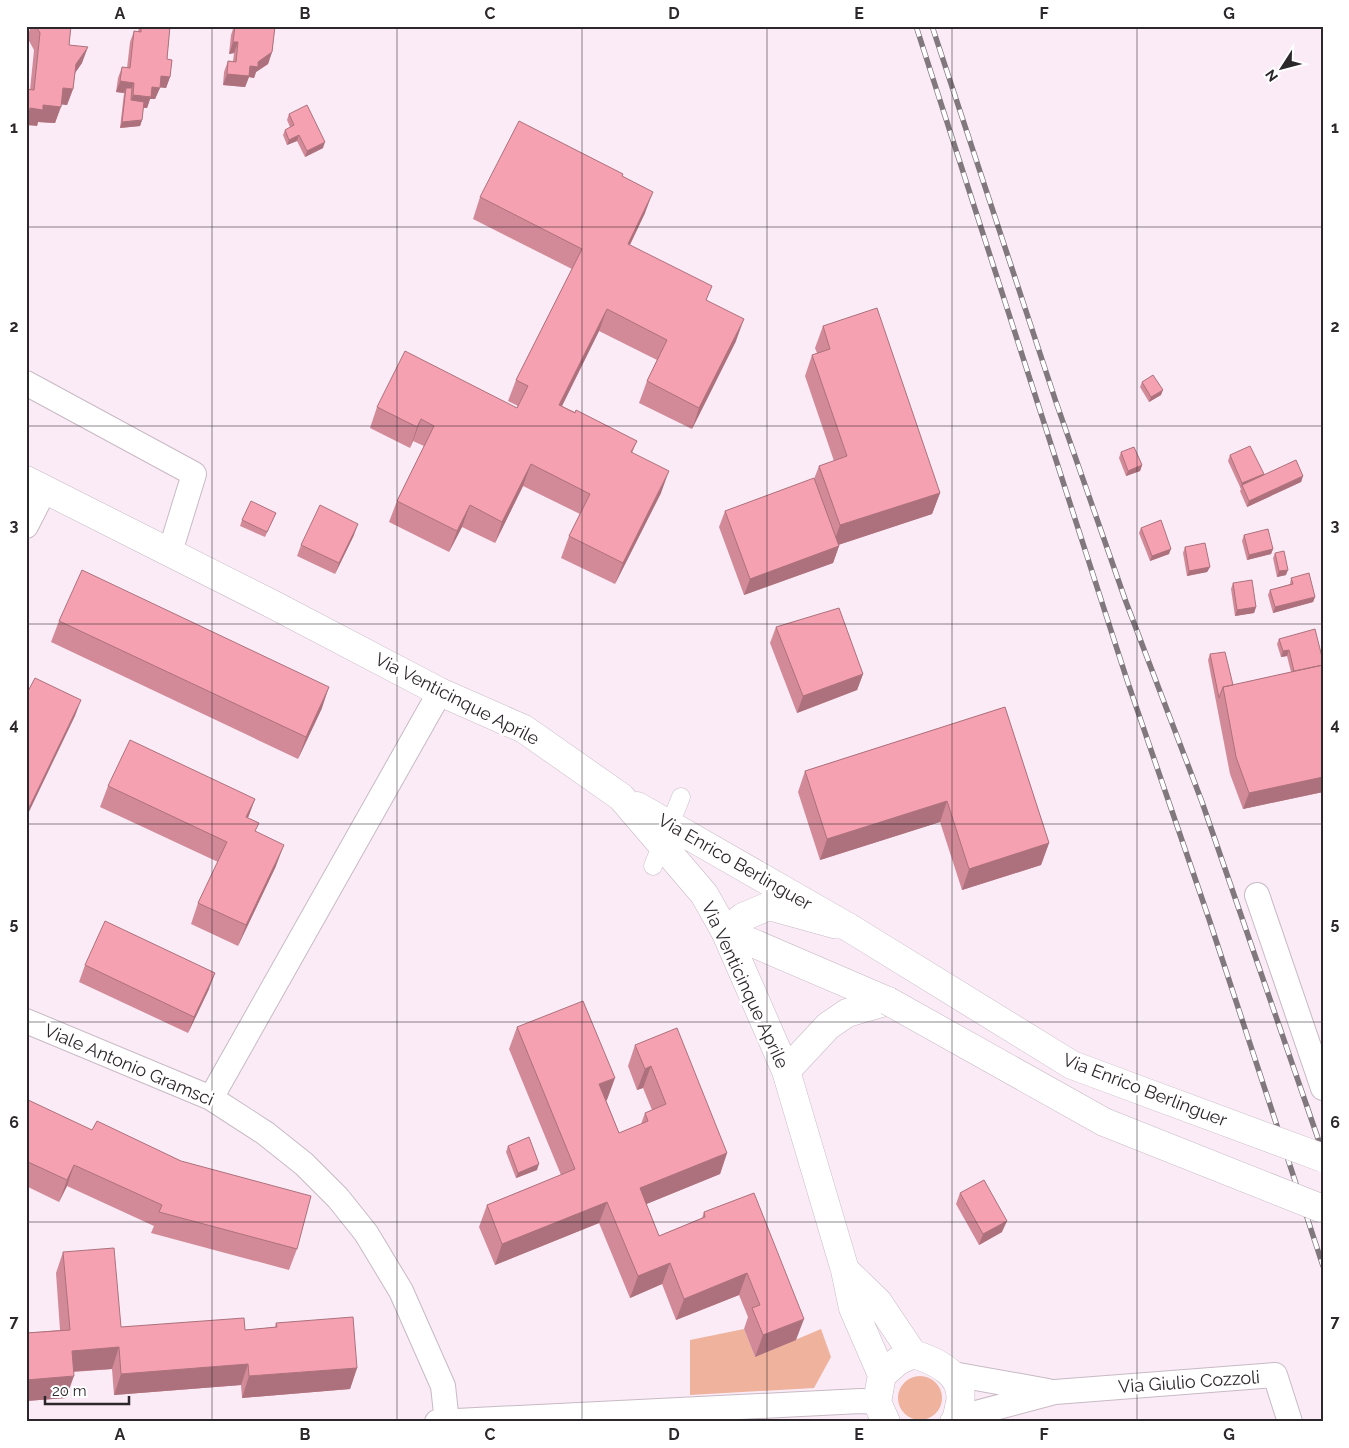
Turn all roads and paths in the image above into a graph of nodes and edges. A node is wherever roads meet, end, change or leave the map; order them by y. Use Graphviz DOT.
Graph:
graph roads {
  1 [pos="26,383"];
  2 [pos="36,484"];
  3 [pos="26,526"];
  4 [pos="170,552"];
  5 [pos="440,692"];
  6 [pos="621,797"];
  7 [pos="680,798"];
  8 [pos="661,845"];
  9 [pos="1257,895"];
  10 [pos="848,927"];
  11 [pos="725,931"];
  12 [pos="888,1000"];
  13 [pos="26,1021"];
  14 [pos="786,1071"];
  15 [pos="1323,1088"];
  16 [pos="210,1098"];
  17 [pos="1323,1158"];
  18 [pos="1323,1209"];
  19 [pos="846,1270"];
  20 [pos="914,1354"];
  21 [pos="953,1374"];
  22 [pos="882,1375"];
  23 [pos="1055,1392"];
  24 [pos="882,1412"];
  25 [pos="955,1420"];
  26 [pos="443,1421"];
  27 [pos="1290,1422"];
  1 -- 4 [label="street"];
  2 -- 3 [label="street"];
  2 -- 4 [label="main road, Via Venticinque Aprile"];
  4 -- 5 [label="main road, Via Venticinque Aprile"];
  5 -- 6 [label="main road, Via Venticinque Aprile"];
  5 -- 16 [label="street"];
  6 -- 8 [label="main road, Via Enrico Berlinguer"];
  7 -- 8 [label="street"];
  8 -- 10 [label="main road, Via Enrico Berlinguer"];
  8 -- 11 [label="main road, Via Venticinque Aprile"];
  9 -- 15 [label="street"];
  10 -- 11 [label="main road, Via Enrico Berlinguer"];
  10 -- 17 [label="main road, Via Enrico Berlinguer, bridge"];
  11 -- 12 [label="main road, Via Enrico Berlinguer"];
  11 -- 14 [label="main road, Via Venticinque Aprile"];
  12 -- 14 [label="main road"];
  12 -- 18 [label="main road, Via Enrico Berlinguer, bridge"];
  13 -- 16 [label="street, Viale Antonio Gramsci"];
  14 -- 19 [label="main road, Via Venticinque Aprile"];
  16 -- 26 [label="street, Viale Antonio Gramsci"];
  19 -- 20 [label="main road, Via Venticinque Aprile"];
  19 -- 22 [label="main road, Via Venticinque Aprile"];
  20 -- 21 [label="main road"];
  20 -- 22 [label="main road"];
  21 -- 23 [label="street, Via Giulio Cozzoli"];
  21 -- 25 [label="main road"];
  22 -- 24 [label="main road"];
  23 -- 25 [label="street, Via Giulio Cozzoli"];
  23 -- 27 [label="street, Via Giulio Cozzoli"];
  24 -- 26 [label="street"];
}
